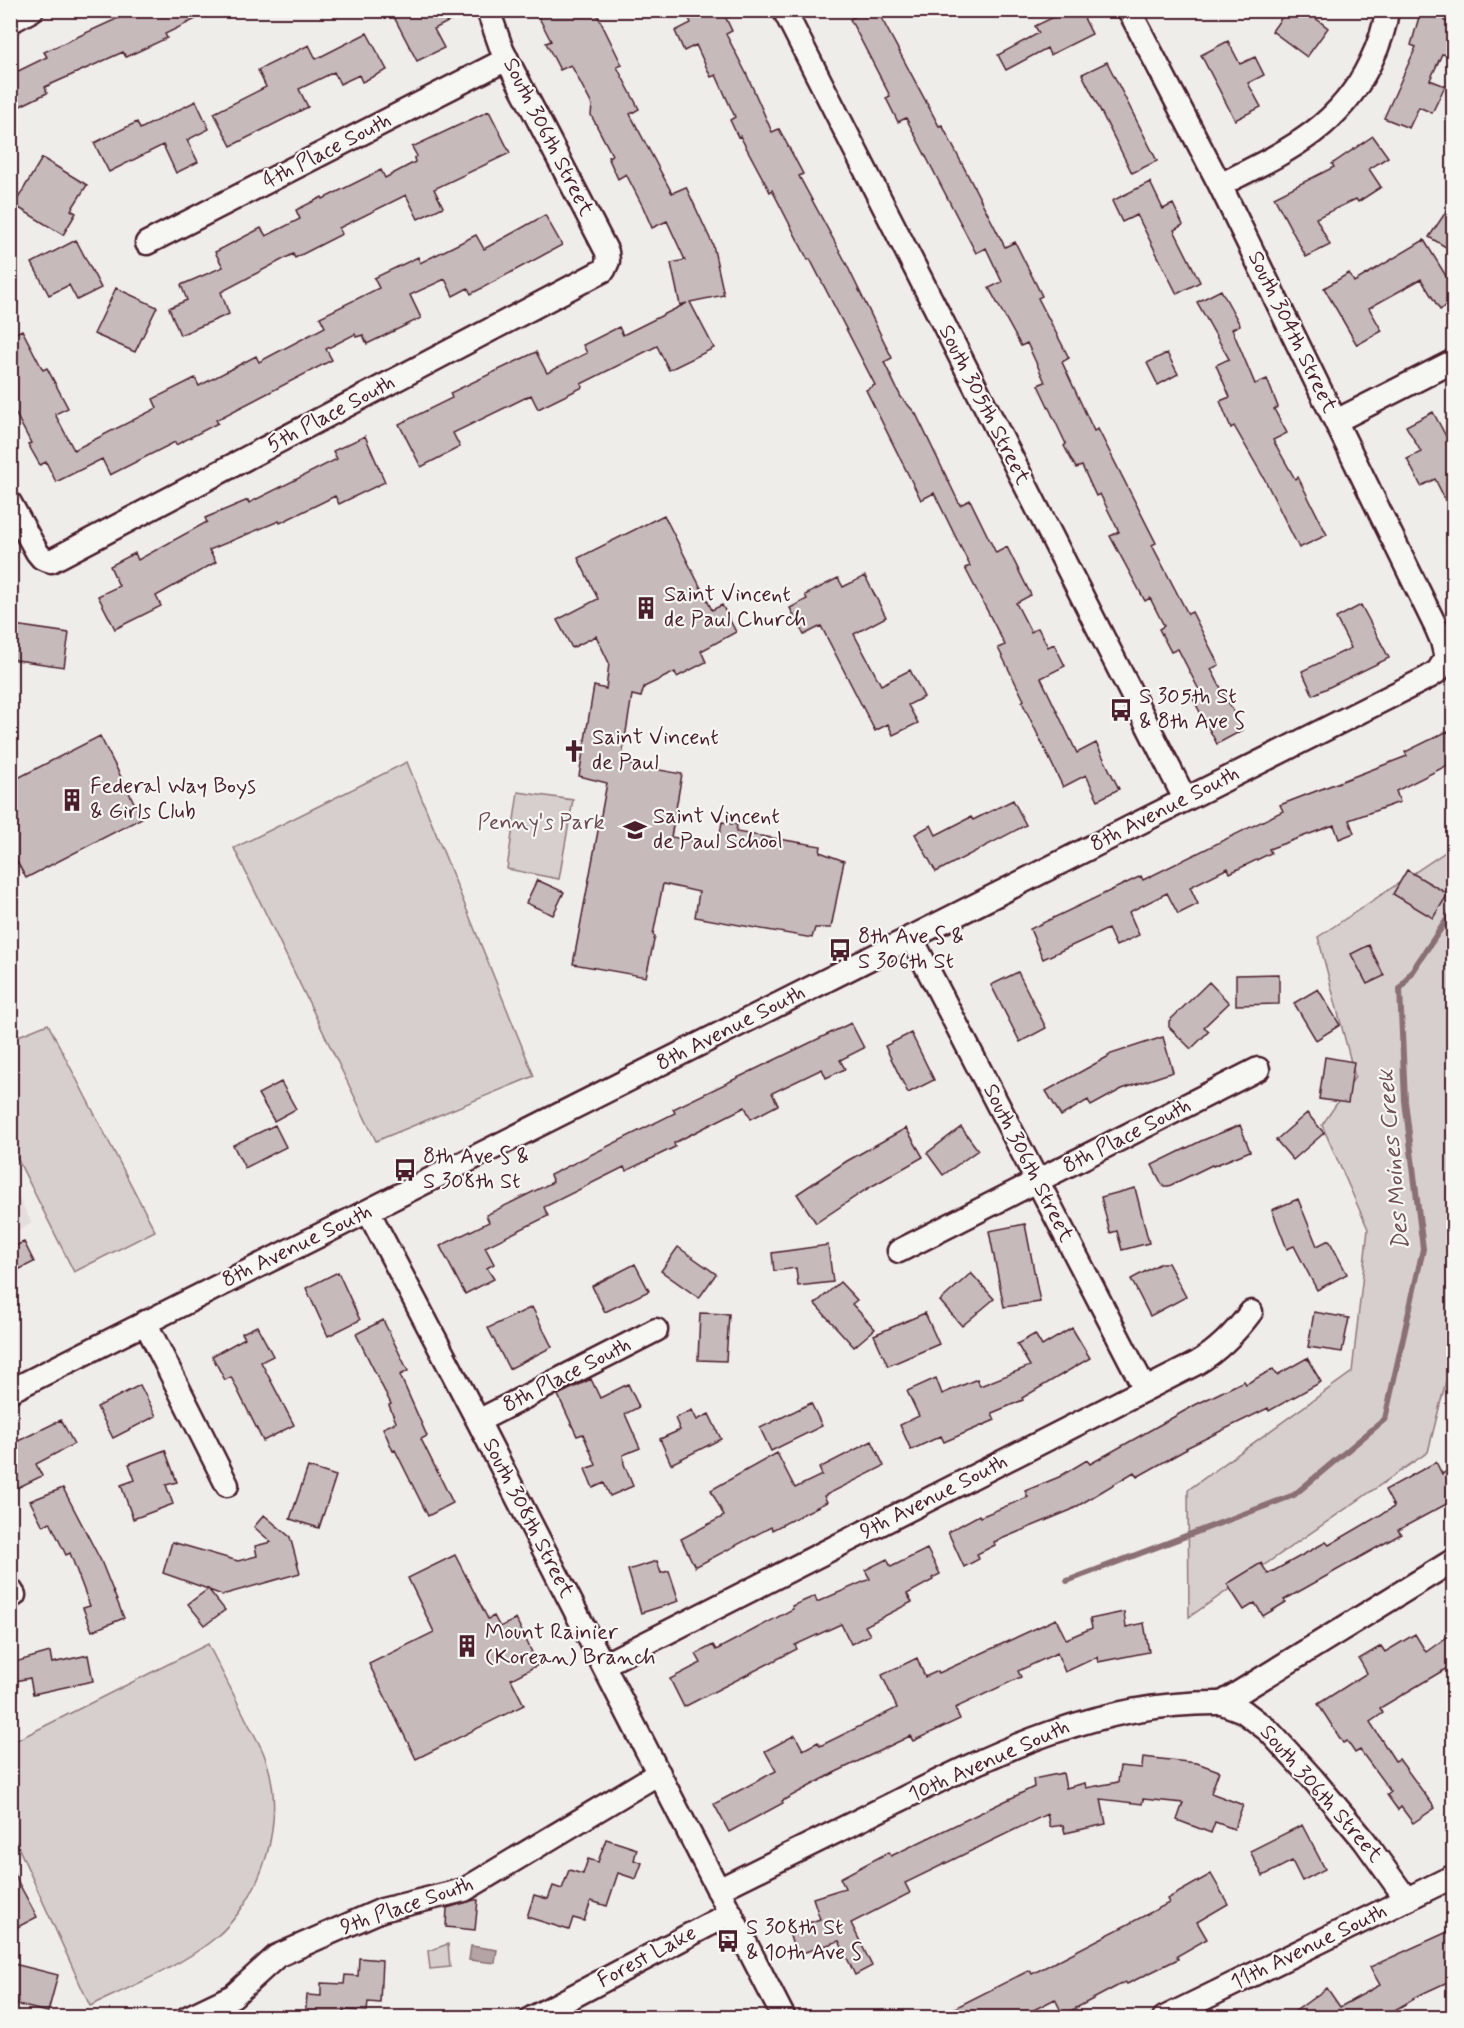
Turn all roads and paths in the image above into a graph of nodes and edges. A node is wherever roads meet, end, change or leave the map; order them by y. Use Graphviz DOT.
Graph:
graph roads {
  1 [pos="32,10"];
  2 [pos="489,10"];
  3 [pos="784,10"];
  4 [pos="1129,10"];
  5 [pos="1387,10"];
  6 [pos="10,22"];
  7 [pos="507,59"];
  8 [pos="1220,184"];
  9 [pos="147,243"];
  10 [pos="608,263"];
  11 [pos="1454,361"];
  12 [pos="1336,421"];
  13 [pos="10,502"];
  14 [pos="1446,658"];
  15 [pos="1185,799"];
  16 [pos="911,937"];
  17 [pos="1258,1069"];
  18 [pos="1037,1181"];
  19 [pos="368,1211"];
  20 [pos="899,1251"];
  21 [pos="1251,1311"];
  22 [pos="145,1322"];
  23 [pos="656,1329"];
  24 [pos="1145,1389"];
  25 [pos="10,1391"];
  26 [pos="478,1421"];
  27 [pos="227,1485"];
  28 [pos="1454,1560"];
  29 [pos="603,1665"];
  30 [pos="1222,1703"];
  31 [pos="659,1773"];
  32 [pos="1454,1876"];
  33 [pos="718,1890"];
  34 [pos="1407,1900"];
  35 [pos="730,1913"];
  36 [pos="187,2018"];
  37 [pos="532,2018"];
  38 [pos="784,2018"];
  39 [pos="1164,2018"];
  1 -- 6 [label="street"];
  2 -- 7 [label="street, South 306th Street"];
  3 -- 15 [label="street, South 305th Street"];
  4 -- 8 [label="street, South 304th Street"];
  5 -- 8 [label="street"];
  7 -- 9 [label="street, 4th Place South"];
  7 -- 10 [label="street, South 306th Street"];
  8 -- 12 [label="street, South 304th Street"];
  10 -- 13 [label="street, 5th Place South"];
  11 -- 12 [label="street"];
  12 -- 14 [label="street, South 304th Street"];
  14 -- 15 [label="street, 8th Avenue South"];
  15 -- 16 [label="street, 8th Avenue South"];
  16 -- 18 [label="street, South 306th Street"];
  16 -- 19 [label="street, 8th Avenue South"];
  17 -- 18 [label="street, 8th Place South"];
  18 -- 20 [label="street, 8th Place South"];
  18 -- 24 [label="street, South 306th Street"];
  19 -- 22 [label="street, 8th Avenue South"];
  19 -- 26 [label="street, South 308th Street"];
  21 -- 24 [label="street, 9th Avenue South"];
  22 -- 25 [label="street, 8th Avenue South"];
  22 -- 27 [label="street"];
  23 -- 26 [label="street, 8th Place South"];
  24 -- 29 [label="street, 9th Avenue South"];
  26 -- 29 [label="street, South 308th Street"];
  28 -- 30 [label="street, 10th Avenue South"];
  29 -- 31 [label="street, South 308th Street"];
  30 -- 33 [label="street, 10th Avenue South"];
  30 -- 34 [label="street, South 306th Street"];
  31 -- 33 [label="street, South 308th Street"];
  31 -- 36 [label="street, 9th Place South"];
  32 -- 34 [label="street, 11th Avenue South"];
  33 -- 35 [label="street, South 308th Street"];
  34 -- 39 [label="street, 11th Avenue South"];
  35 -- 37 [label="street, Forest Lake"];
  35 -- 38 [label="street, South 308th Street"];
}
